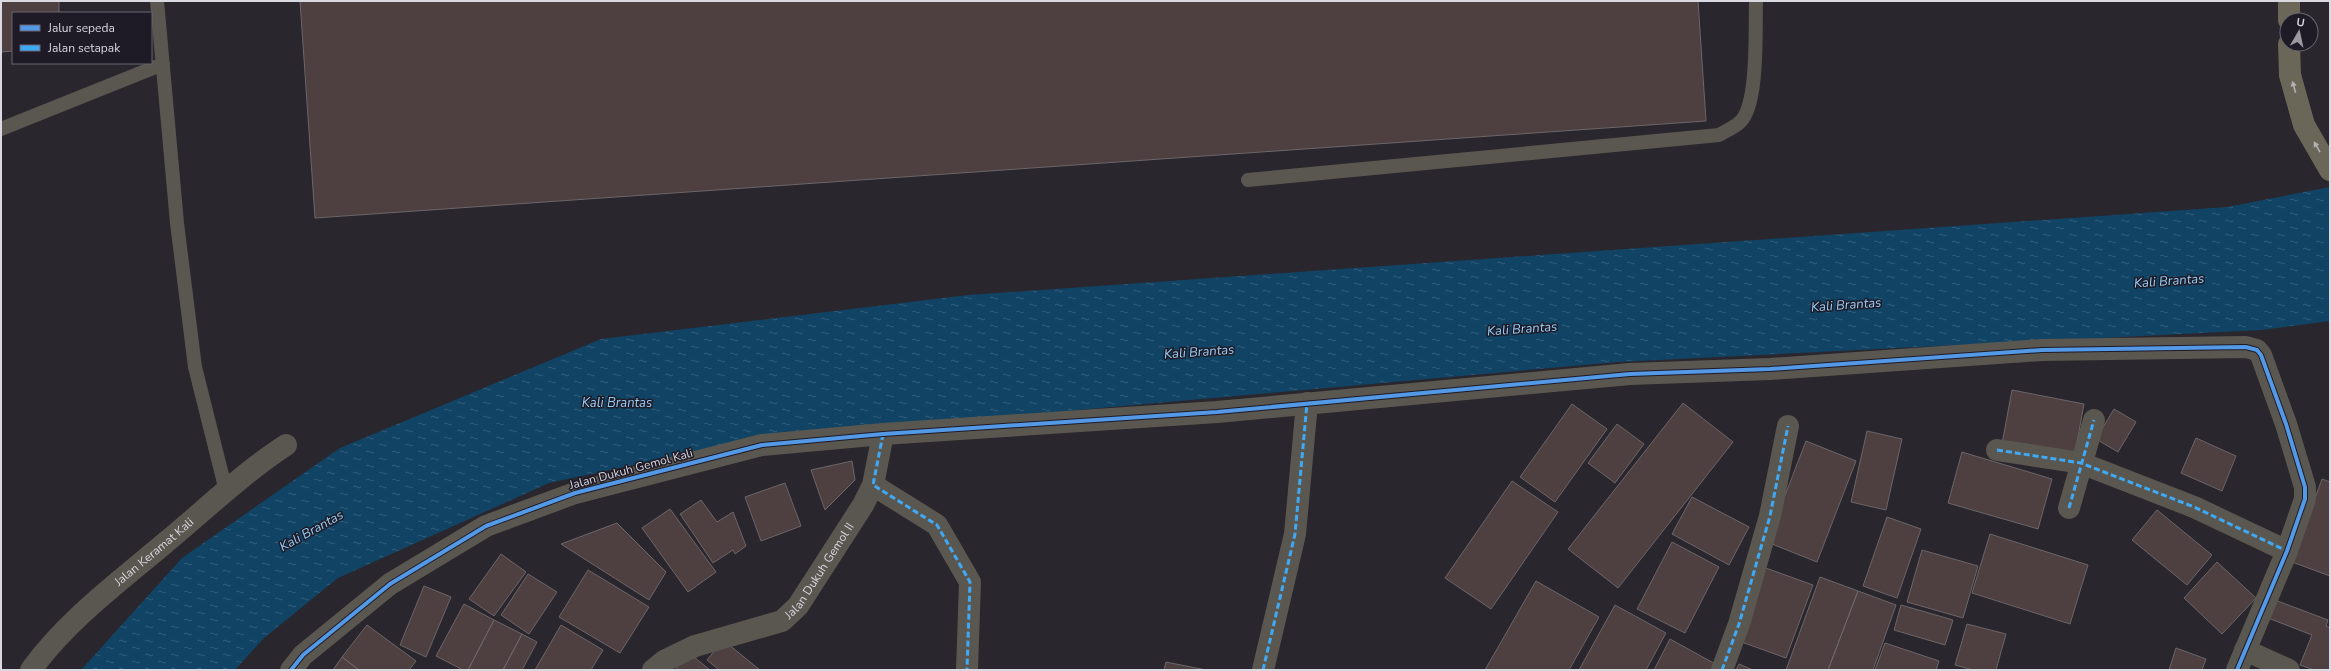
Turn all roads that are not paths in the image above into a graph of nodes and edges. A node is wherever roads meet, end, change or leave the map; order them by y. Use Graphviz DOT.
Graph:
graph roads {
  1 [pos="157,1"];
  2 [pos="1756,1"];
  3 [pos="2289,1"];
  4 [pos="2289,12"];
  5 [pos="2289,52"];
  6 [pos="163,64"];
  7 [pos="1,129"];
  8 [pos="2330,170"];
  9 [pos="1248,180"];
  10 [pos="1307,404"];
  11 [pos="2094,420"];
  12 [pos="1788,426"];
  13 [pos="883,434"];
  14 [pos="286,446"];
  15 [pos="1998,450"];
  16 [pos="2081,462"];
  17 [pos="873,485"];
  18 [pos="226,491"];
  19 [pos="2069,508"];
  20 [pos="2287,551"];
  21 [pos="2241,660"];
  22 [pos="31,670"];
  23 [pos="291,670"];
  24 [pos="653,670"];
  25 [pos="967,670"];
  26 [pos="1263,670"];
  27 [pos="1722,670"];
  28 [pos="2289,670"];
  1 -- 6 [label="lane"];
  2 -- 9 [label="lane"];
  3 -- 4 [label="highway"];
  8 -- 5 [label="highway, one-way"];
  6 -- 7 [label="lane"];
  6 -- 18 [label="lane"];
  10 -- 13 [label="street, Jalan Dukuh Gemol Kali"];
  10 -- 20 [label="street, Jalan Dukuh Gemol Kali"];
  10 -- 26 [label="street"];
  11 -- 16 [label="street"];
  12 -- 27 [label="street"];
  13 -- 17 [label="street, Jalan Dukuh Gemol II"];
  13 -- 23 [label="street, Jalan Dukuh Gemol Kali"];
  14 -- 18 [label="street, Jalan Keramat Kali"];
  15 -- 16 [label="street"];
  16 -- 19 [label="street"];
  16 -- 20 [label="street"];
  17 -- 24 [label="street, Jalan Dukuh Gemol II"];
  17 -- 25 [label="street"];
  18 -- 22 [label="street, Jalan Keramat Kali"];
  20 -- 21 [label="street, Jalan Dukuh Gemol Kali"];
  21 -- 28 [label="street"];
}
